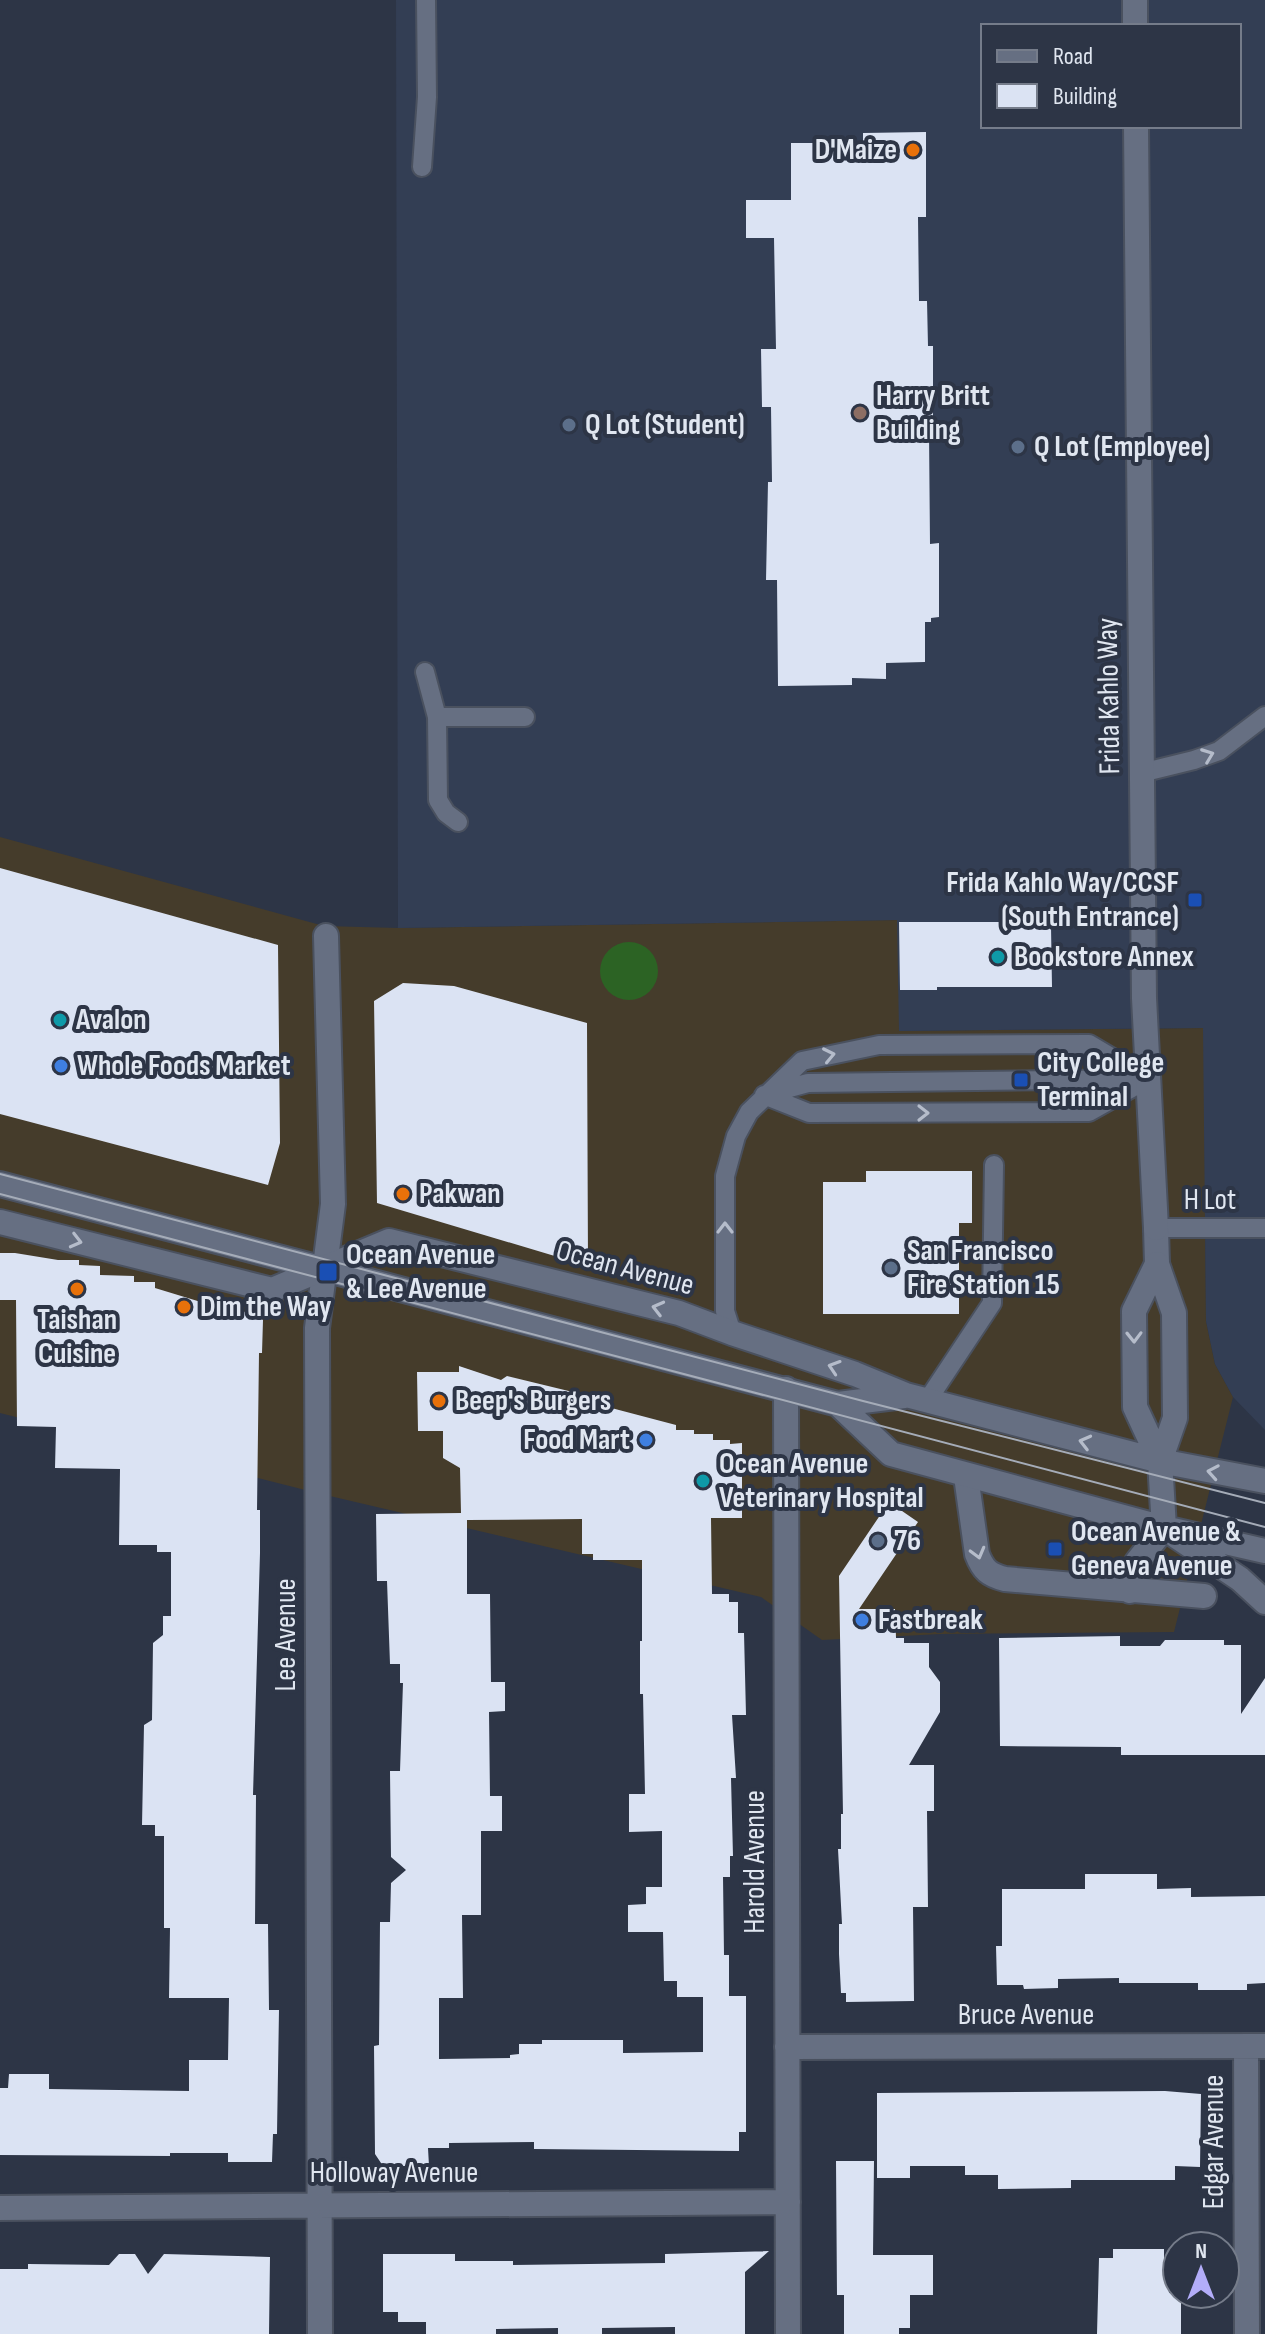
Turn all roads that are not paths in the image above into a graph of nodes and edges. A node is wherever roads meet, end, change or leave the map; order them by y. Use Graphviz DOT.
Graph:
graph roads {
  1 [pos="426,0"];
  2 [pos="1135,0"];
  3 [pos="1135,24"];
  4 [pos="1136,128"];
  5 [pos="422,167"];
  6 [pos="425,672"];
  7 [pos="1265,716"];
  8 [pos="437,717"];
  9 [pos="525,717"];
  10 [pos="1141,773"];
  11 [pos="458,822"];
  12 [pos="326,936"];
  13 [pos="1148,1079"];
  14 [pos="764,1095"];
  15 [pos="994,1165"];
  16 [pos="0,1184"];
  17 [pos="0,1222"];
  18 [pos="1156,1228"];
  19 [pos="1265,1228"];
  20 [pos="1157,1264"];
  21 [pos="324,1270"];
  22 [pos="732,1333"];
  23 [pos="786,1389"];
  24 [pos="916,1398"];
  25 [pos="838,1404"];
  26 [pos="1160,1461"];
  27 [pos="966,1476"];
  28 [pos="1265,1481"];
  29 [pos="1164,1528"];
  30 [pos="1265,1551"];
  31 [pos="1130,1591"];
  32 [pos="1204,1596"];
  33 [pos="1265,1602"];
  34 [pos="1255,2046"];
  35 [pos="787,2047"];
  36 [pos="788,2202"];
  37 [pos="320,2205"];
  38 [pos="0,2208"];
  39 [pos="320,2334"];
  40 [pos="788,2334"];
  41 [pos="1247,2334"];
  1 -- 5 [label="lane"];
  2 -- 3 [label="street"];
  4 -- 10 [label="street, Frida Kahlo Way"];
  6 -- 8 [label="lane"];
  10 -- 7 [label="lane, one-way"];
  8 -- 9 [label="lane"];
  8 -- 11 [label="lane"];
  10 -- 13 [label="street, Frida Kahlo Way"];
  12 -- 21 [label="street, Lee Avenue"];
  13 -- 14 [label="lane"];
  14 -- 13 [label="lane, one-way"];
  14 -- 13 [label="lane, one-way"];
  13 -- 18 [label="street, Frida Kahlo Way"];
  22 -- 14 [label="lane, one-way"];
  15 -- 24 [label="lane"];
  16 -- 21 [label="street, Ocean Avenue"];
  17 -- 21 [label="street, Ocean Avenue, one-way"];
  18 -- 19 [label="lane, H Lot"];
  18 -- 20 [label="street, Frida Kahlo Way"];
  20 -- 26 [label="street, Frida Kahlo Way"];
  20 -- 26 [label="street, Frida Kahlo Way, one-way"];
  22 -- 21 [label="street, Ocean Avenue, one-way"];
  21 -- 23 [label="street, Ocean Avenue"];
  21 -- 37 [label="street, Lee Avenue"];
  24 -- 22 [label="street, Ocean Avenue, one-way"];
  23 -- 25 [label="street, Ocean Avenue"];
  23 -- 35 [label="street, Harold Avenue"];
  24 -- 25 [label="street, Ocean Avenue"];
  26 -- 24 [label="street, Ocean Avenue, one-way"];
  25 -- 27 [label="street, Ocean Avenue"];
  28 -- 26 [label="street, Ocean Avenue, one-way"];
  26 -- 29 [label="street, Frida Kahlo Way"];
  27 -- 29 [label="street, Ocean Avenue"];
  27 -- 31 [label="street, one-way"];
  29 -- 30 [label="street, Ocean Avenue"];
  29 -- 31 [label="street"];
  29 -- 33 [label="street"];
  31 -- 32 [label="street"];
  34 -- 35 [label="street, Bruce Avenue"];
  34 -- 41 [label="street, Edgar Avenue"];
  35 -- 36 [label="street, Harold Avenue"];
  36 -- 37 [label="street, Holloway Avenue"];
  36 -- 40 [label="street, Harold Avenue"];
  37 -- 38 [label="street, Holloway Avenue"];
  37 -- 39 [label="street, Lee Avenue"];
}
